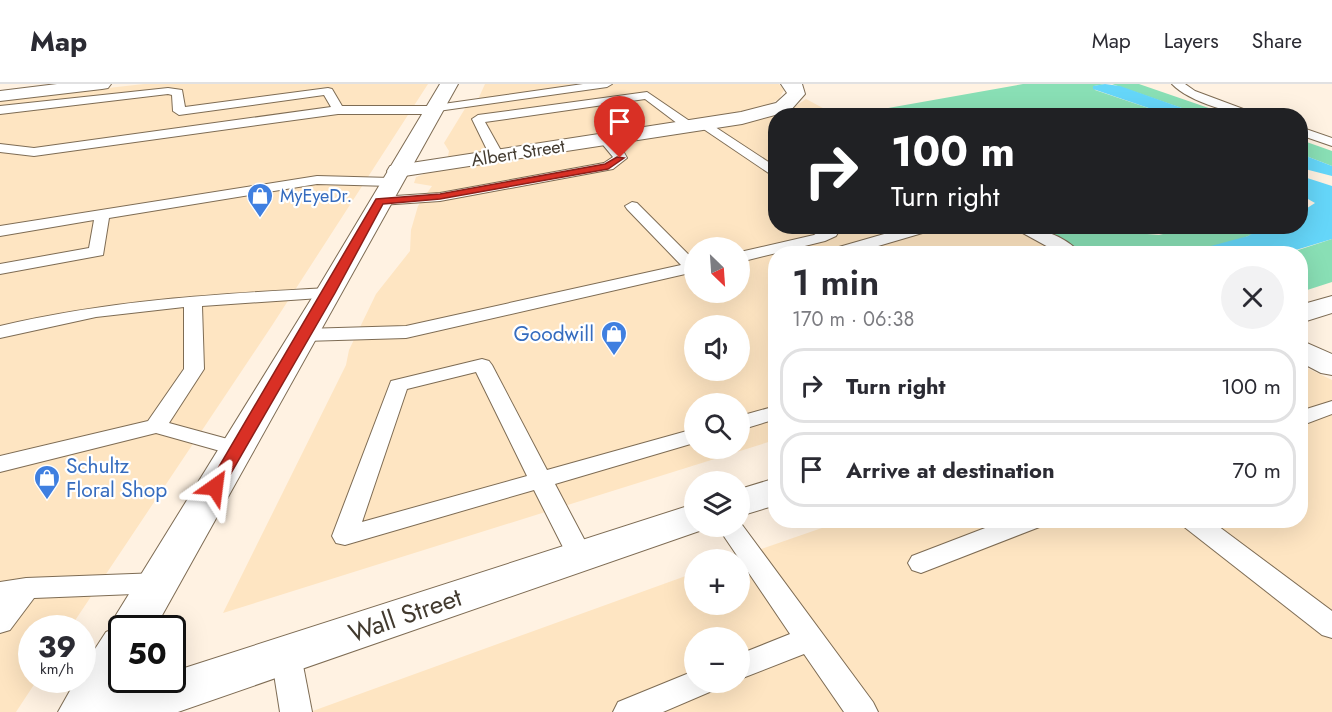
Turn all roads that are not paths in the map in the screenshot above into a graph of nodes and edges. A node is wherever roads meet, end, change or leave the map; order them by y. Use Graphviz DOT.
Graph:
graph roads {
  1 [pos="102,84"];
  2 [pos="607,84"];
  3 [pos="790,84"];
  4 [pos="1177,84"];
  5 [pos="444,94"];
  6 [pos="0,96"];
  7 [pos="779,108"];
  8 [pos="1233,108"];
  9 [pos="0,110"];
  10 [pos="338,110"];
  11 [pos="768,110"];
  12 [pos="180,111"];
  13 [pos="698,126"];
  14 [pos="179,132"];
  15 [pos="1308,134"];
  16 [pos="605,140"];
  17 [pos="1332,142"];
  18 [pos="0,148"];
  19 [pos="497,156"];
  20 [pos="768,169"];
  21 [pos="390,185"];
  22 [pos="632,206"];
  23 [pos="102,215"];
  24 [pos="0,231"];
  25 [pos="828,234"];
  26 [pos="899,234"];
  27 [pos="1036,234"];
  28 [pos="784,246"];
  29 [pos="858,246"];
  30 [pos="1060,246"];
  31 [pos="768,250"];
  32 [pos="750,254"];
  33 [pos="684,258"];
  34 [pos="0,268"];
  35 [pos="684,269"];
  36 [pos="329,293"];
  37 [pos="193,301"];
  38 [pos="1332,304"];
  39 [pos="1308,312"];
  40 [pos="0,332"];
  41 [pos="304,335"];
  42 [pos="1308,353"];
  43 [pos="1332,366"];
  44 [pos="1332,407"];
  45 [pos="768,414"];
  46 [pos="1308,416"];
  47 [pos="750,420"];
  48 [pos="156,426"];
  49 [pos="684,439"];
  50 [pos="238,449"];
  51 [pos="0,464"];
  52 [pos="542,480"];
  53 [pos="768,494"];
  54 [pos="750,500"];
  55 [pos="684,521"];
  56 [pos="1013,528"];
  57 [pos="1202,528"];
  58 [pos="737,537"];
  59 [pos="580,556"];
  60 [pos="921,563"];
  61 [pos="159,583"];
  62 [pos="13,591"];
  63 [pos="140,615"];
  64 [pos="0,622"];
  65 [pos="1332,627"];
  66 [pos="809,639"];
  67 [pos="286,655"];
  68 [pos="750,663"];
  69 [pos="108,668"];
  70 [pos="685,693"];
  71 [pos="668,705"];
  72 [pos="82,712"];
  73 [pos="116,712"];
  74 [pos="296,712"];
  75 [pos="629,712"];
  76 [pos="862,712"];
  1 -- 6 [label="street"];
  2 -- 5 [label="lane"];
  3 -- 7 [label="street, Albert Street"];
  4 -- 8 [label="lane"];
  5 -- 10 [label="lane"];
  5 -- 21 [label="street"];
  9 -- 12 [label="lane"];
  10 -- 12 [label="lane"];
  10 -- 14 [label="lane"];
  11 -- 13 [label="street, Albert Street"];
  12 -- 14 [label="lane"];
  13 -- 16 [label="street, Albert Street"];
  13 -- 19 [label="lane"];
  13 -- 20 [label="lane"];
  14 -- 18 [label="lane"];
  15 -- 17 [label="lane"];
  16 -- 19 [label="street, Albert Street"];
  16 -- 21 [label="lane"];
  19 -- 21 [label="street, Albert Street"];
  21 -- 23 [label="lane"];
  21 -- 36 [label="street"];
  22 -- 33 [label="lane"];
  23 -- 24 [label="lane"];
  23 -- 34 [label="lane"];
  25 -- 28 [label="lane"];
  26 -- 29 [label="lane"];
  27 -- 30 [label="lane"];
  31 -- 32 [label="lane"];
  35 -- 41 [label="lane"];
  36 -- 37 [label="lane"];
  36 -- 41 [label="street"];
  37 -- 40 [label="lane"];
  37 -- 48 [label="lane"];
  38 -- 39 [label="street"];
  41 -- 50 [label="street"];
  42 -- 43 [label="street"];
  44 -- 46 [label="lane"];
  45 -- 47 [label="lane"];
  48 -- 50 [label="lane"];
  48 -- 51 [label="lane"];
  49 -- 52 [label="lane"];
  50 -- 61 [label="street"];
  52 -- 52 [label="lane"];
  52 -- 59 [label="lane"];
  53 -- 54 [label="street"];
  55 -- 59 [label="street, Wall Street"];
  56 -- 60 [label="lane"];
  57 -- 65 [label="lane"];
  58 -- 66 [label="lane"];
  59 -- 67 [label="street, Wall Street"];
  61 -- 62 [label="lane"];
  61 -- 63 [label="street"];
  62 -- 64 [label="lane"];
  66 -- 68 [label="lane"];
  66 -- 76 [label="lane"];
  67 -- 73 [label="street, Wall Street"];
  67 -- 74 [label="lane"];
  69 -- 72 [label="street"];
  70 -- 71 [label="lane"];
  71 -- 75 [label="lane"];
}
